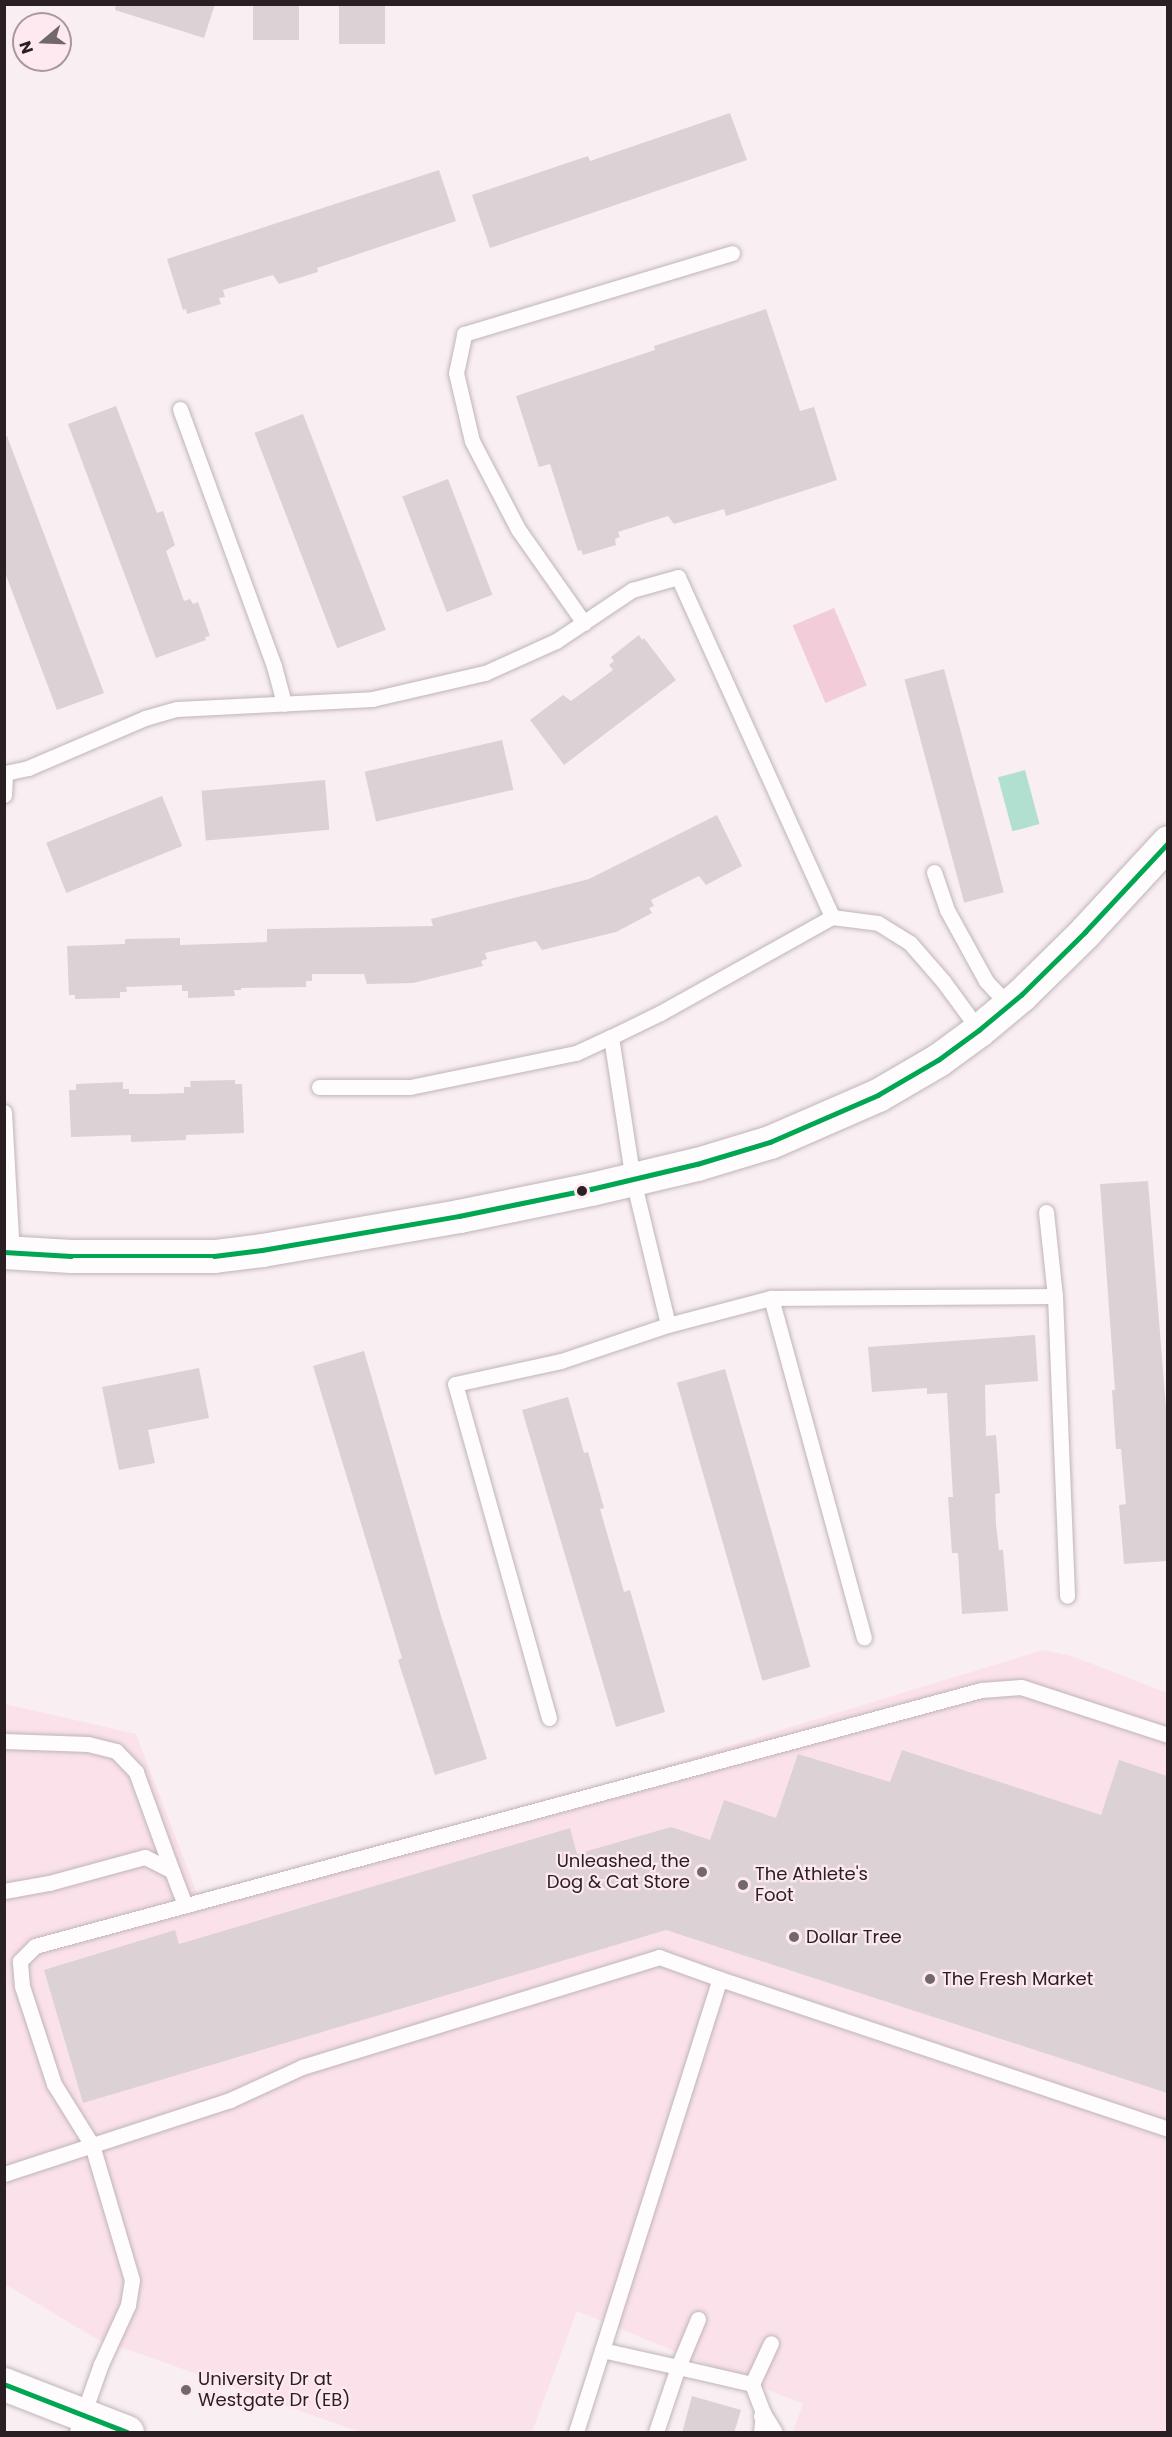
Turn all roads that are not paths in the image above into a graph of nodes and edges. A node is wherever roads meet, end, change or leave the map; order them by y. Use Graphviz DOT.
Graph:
graph roads {
  1 [pos="732,253"];
  2 [pos="180,409"];
  3 [pos="584,623"];
  4 [pos="284,704"];
  5 [pos="5,772"];
  6 [pos="4,795"];
  7 [pos="1167,842"];
  8 [pos="934,872"];
  9 [pos="832,917"];
  10 [pos="1009,1006"];
  11 [pos="980,1030"];
  12 [pos="611,1037"];
  13 [pos="319,1087"];
  14 [pos="4,1112"];
  15 [pos="633,1180"];
  16 [pos="1046,1212"];
  17 [pos="8,1253"];
  18 [pos="1055,1296"];
  19 [pos="771,1298"];
  20 [pos="668,1325"];
  21 [pos="1066,1596"];
  22 [pos="864,1638"];
  23 [pos="549,1718"];
  24 [pos="1167,1735"];
  25 [pos="4,1741"];
  26 [pos="172,1871"];
  27 [pos="4,1891"];
  28 [pos="185,1905"];
  29 [pos="720,1979"];
  30 [pos="1167,2129"];
  31 [pos="92,2145"];
  32 [pos="4,2174"];
  33 [pos="698,2319"];
  34 [pos="771,2343"];
  35 [pos="602,2350"];
  36 [pos="678,2367"];
  37 [pos="4,2384"];
  38 [pos="752,2384"];
  39 [pos="763,2413"];
  40 [pos="79,2424"];
  41 [pos="127,2433"];
  42 [pos="576,2433"];
  43 [pos="656,2433"];
  44 [pos="752,2433"];
  45 [pos="761,2433"];
  46 [pos="776,2433"];
  1 -- 3 [label="lane"];
  2 -- 4 [label="lane"];
  3 -- 4 [label="lane"];
  3 -- 9 [label="lane"];
  4 -- 5 [label="lane"];
  5 -- 6 [label="lane"];
  7 -- 10 [label="street"];
  8 -- 10 [label="lane"];
  9 -- 11 [label="lane"];
  9 -- 12 [label="lane"];
  10 -- 11 [label="street"];
  11 -- 15 [label="street"];
  12 -- 13 [label="lane"];
  12 -- 15 [label="lane"];
  14 -- 17 [label="lane"];
  15 -- 17 [label="street"];
  15 -- 20 [label="lane"];
  16 -- 18 [label="lane"];
  18 -- 19 [label="lane"];
  18 -- 21 [label="lane"];
  19 -- 20 [label="lane"];
  19 -- 22 [label="lane"];
  20 -- 23 [label="lane"];
  24 -- 28 [label="lane"];
  25 -- 26 [label="lane"];
  26 -- 27 [label="lane"];
  26 -- 28 [label="lane"];
  28 -- 31 [label="lane"];
  29 -- 30 [label="lane"];
  29 -- 31 [label="lane"];
  29 -- 35 [label="lane"];
  31 -- 32 [label="lane"];
  31 -- 40 [label="lane"];
  33 -- 36 [label="lane"];
  34 -- 38 [label="lane"];
  35 -- 36 [label="lane"];
  35 -- 42 [label="lane"];
  36 -- 38 [label="lane"];
  36 -- 43 [label="lane"];
  37 -- 40 [label="street"];
  38 -- 39 [label="lane"];
  39 -- 44 [label="lane"];
  39 -- 45 [label="lane"];
  39 -- 46 [label="lane"];
  40 -- 41 [label="street"];
}
